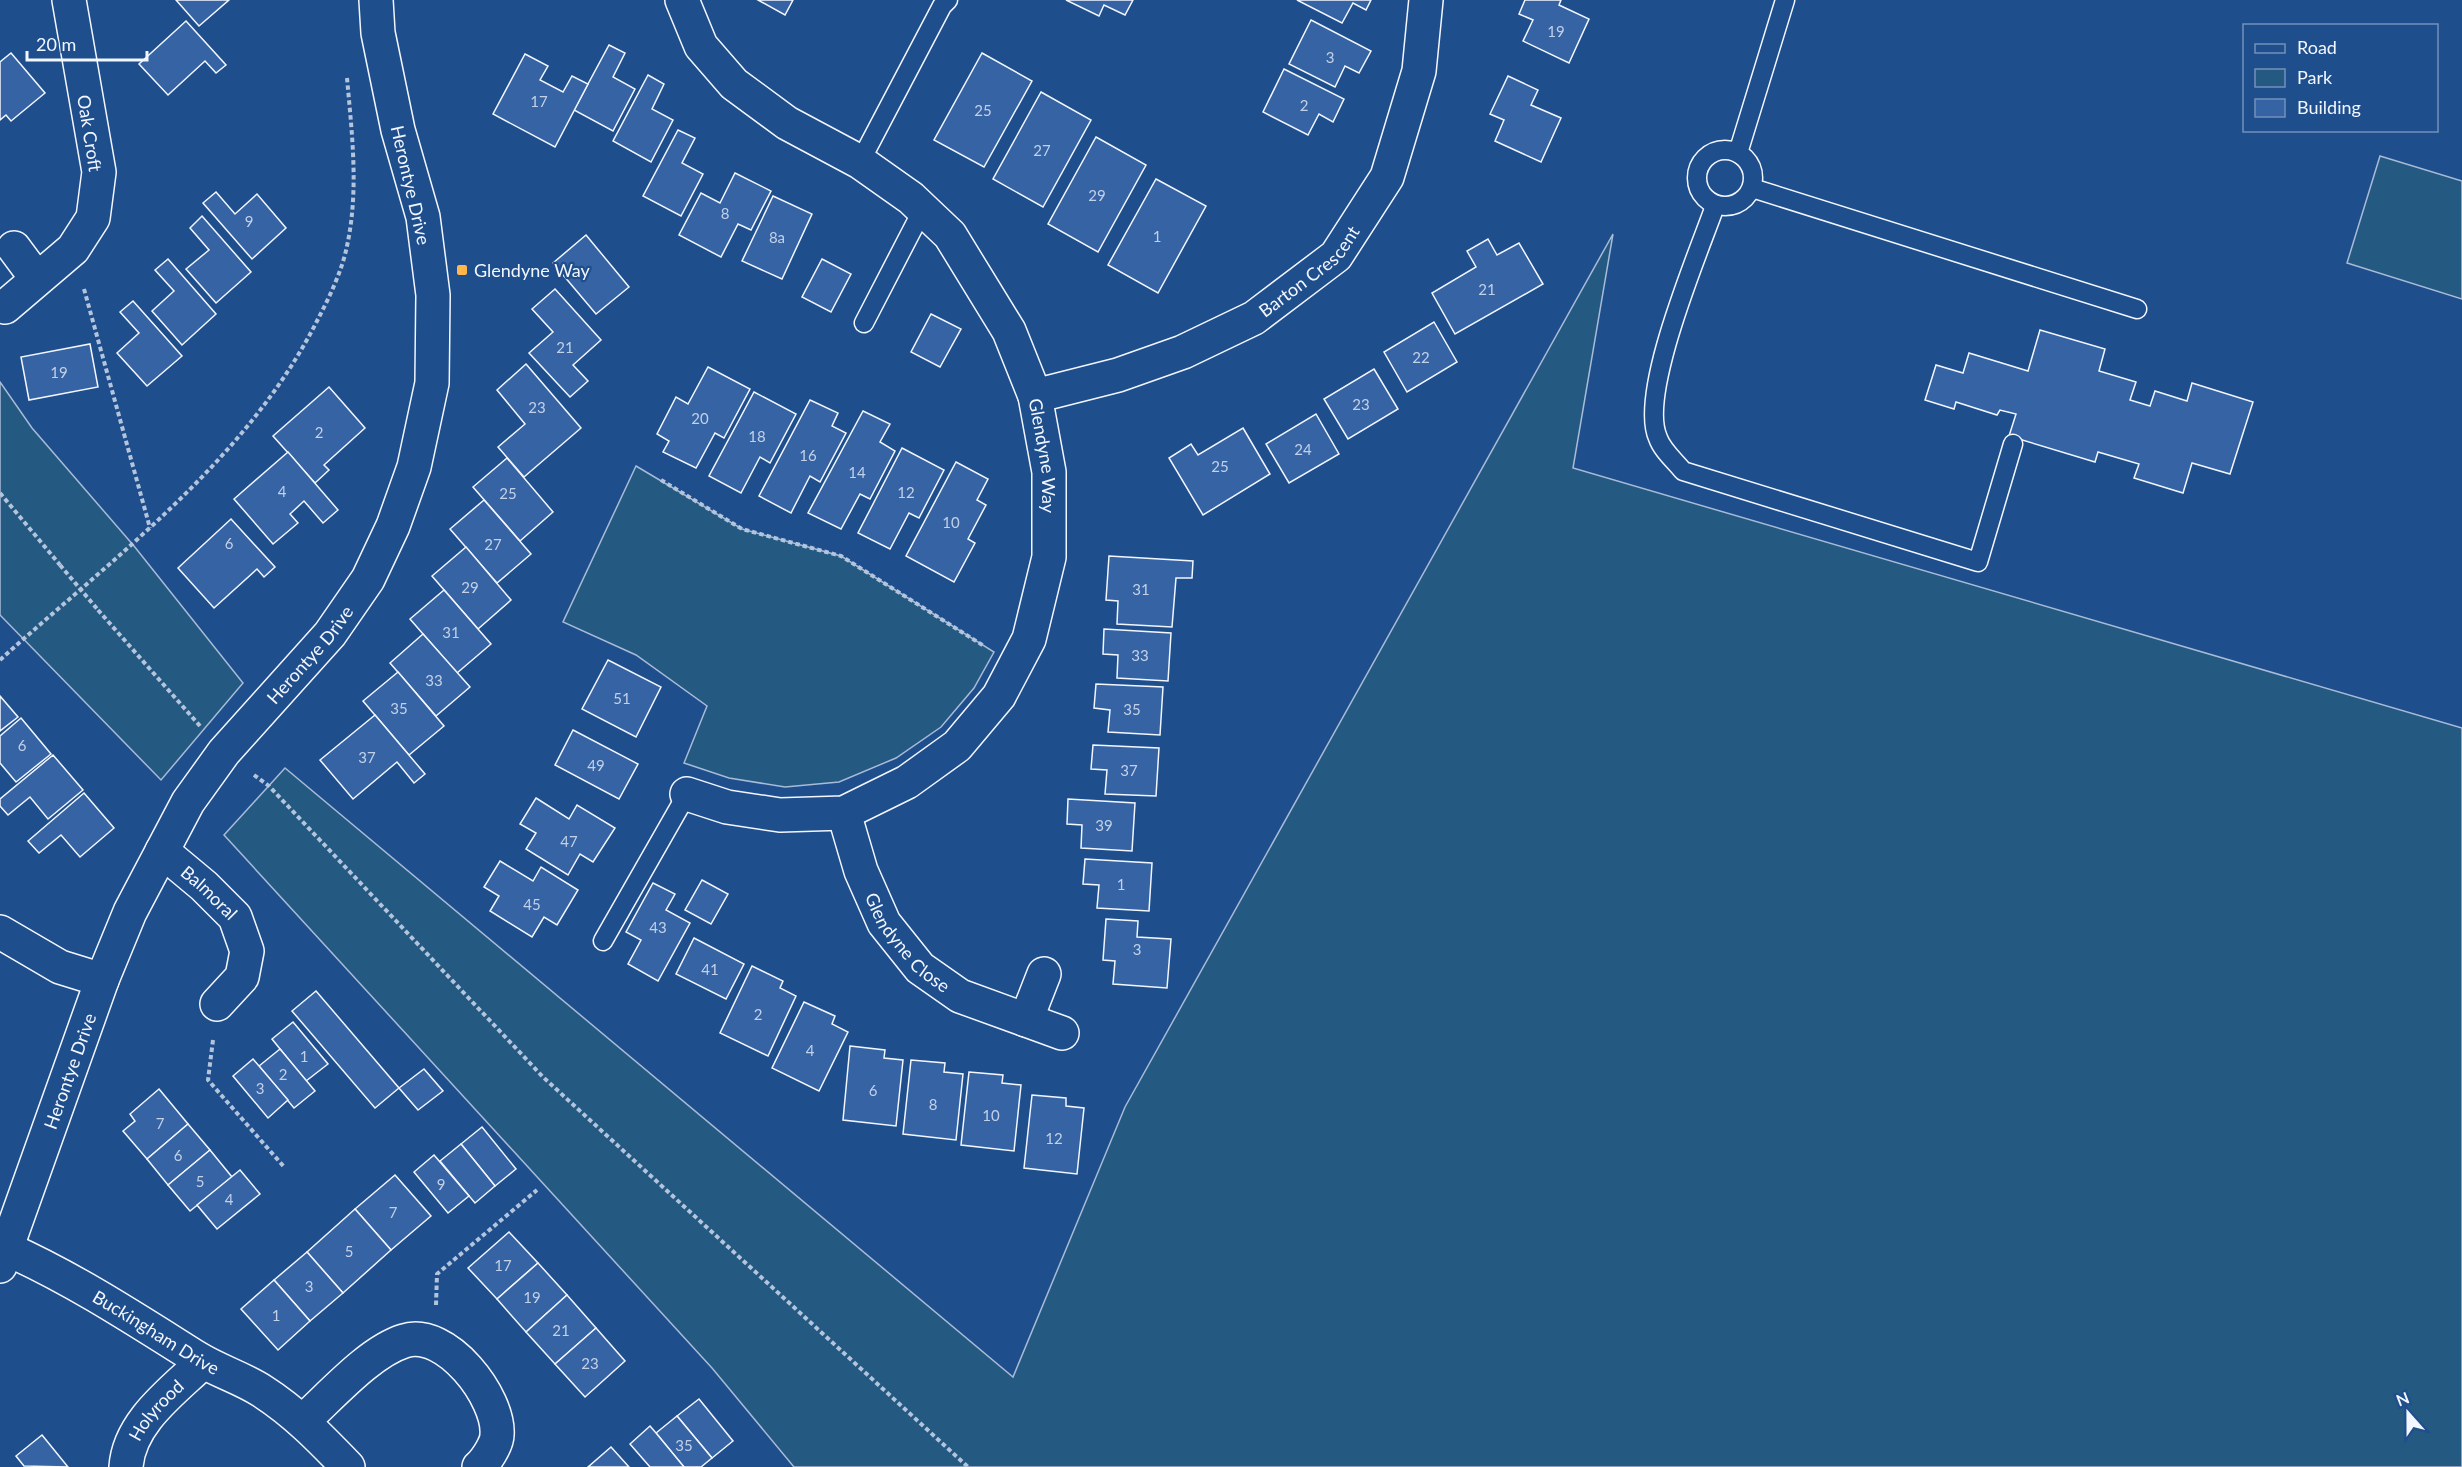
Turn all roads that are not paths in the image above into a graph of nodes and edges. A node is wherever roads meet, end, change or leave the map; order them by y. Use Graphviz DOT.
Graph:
graph roads {
  1 [pos="69,0"];
  2 [pos="376,0"];
  3 [pos="682,0"];
  4 [pos="948,0"];
  5 [pos="1426,0"];
  6 [pos="1785,0"];
  7 [pos="1738,153"];
  8 [pos="860,162"];
  9 [pos="1752,188"];
  10 [pos="1715,206"];
  11 [pos="923,209"];
  12 [pos="14,248"];
  13 [pos="37,279"];
  14 [pos="5,307"];
  15 [pos="2138,309"];
  16 [pos="864,323"];
  17 [pos="1035,396"];
  18 [pos="2013,444"];
  19 [pos="687,794"];
  20 [pos="844,813"];
  21 [pos="162,852"];
  22 [pos="0,932"];
  23 [pos="603,941"];
  24 [pos="1044,974"];
  25 [pos="102,980"];
  26 [pos="217,1004"];
  27 [pos="1026,1020"];
  28 [pos="1062,1033"];
  29 [pos="3,1258"];
  30 [pos="204,1362"];
  31 [pos="303,1421"];
  32 [pos="126,1467"];
  33 [pos="348,1467"];
  34 [pos="479,1467"];
  1 -- 13 [label="street, Oak Croft"];
  2 -- 21 [label="street, Herontye Drive"];
  3 -- 8 [label="street, Glendyne Way"];
  4 -- 8 [label="lane"];
  5 -- 17 [label="street, Barton Crescent"];
  6 -- 7 [label="lane"];
  7 -- 9 [label="lane"];
  7 -- 10 [label="lane"];
  8 -- 11 [label="street, Glendyne Way"];
  9 -- 10 [label="lane"];
  9 -- 15 [label="lane"];
  10 -- 18 [label="lane"];
  11 -- 16 [label="lane"];
  11 -- 17 [label="street, Glendyne Way"];
  12 -- 13 [label="street"];
  13 -- 14 [label="street, Oak Croft"];
  17 -- 20 [label="street, Glendyne Way"];
  19 -- 20 [label="street, Glendyne Way"];
  19 -- 23 [label="lane"];
  20 -- 27 [label="street, Glendyne Close"];
  21 -- 25 [label="street, Herontye Drive"];
  21 -- 26 [label="street, Balmoral"];
  22 -- 25 [label="street"];
  24 -- 27 [label="street"];
  25 -- 29 [label="street, Herontye Drive"];
  27 -- 28 [label="street, Glendyne Close"];
  29 -- 30 [label="street, Buckingham Drive"];
  30 -- 31 [label="street, Buckingham Drive"];
  30 -- 32 [label="street, Holyrood"];
  31 -- 33 [label="street, Buckingham Drive"];
  31 -- 34 [label="street"];
}
